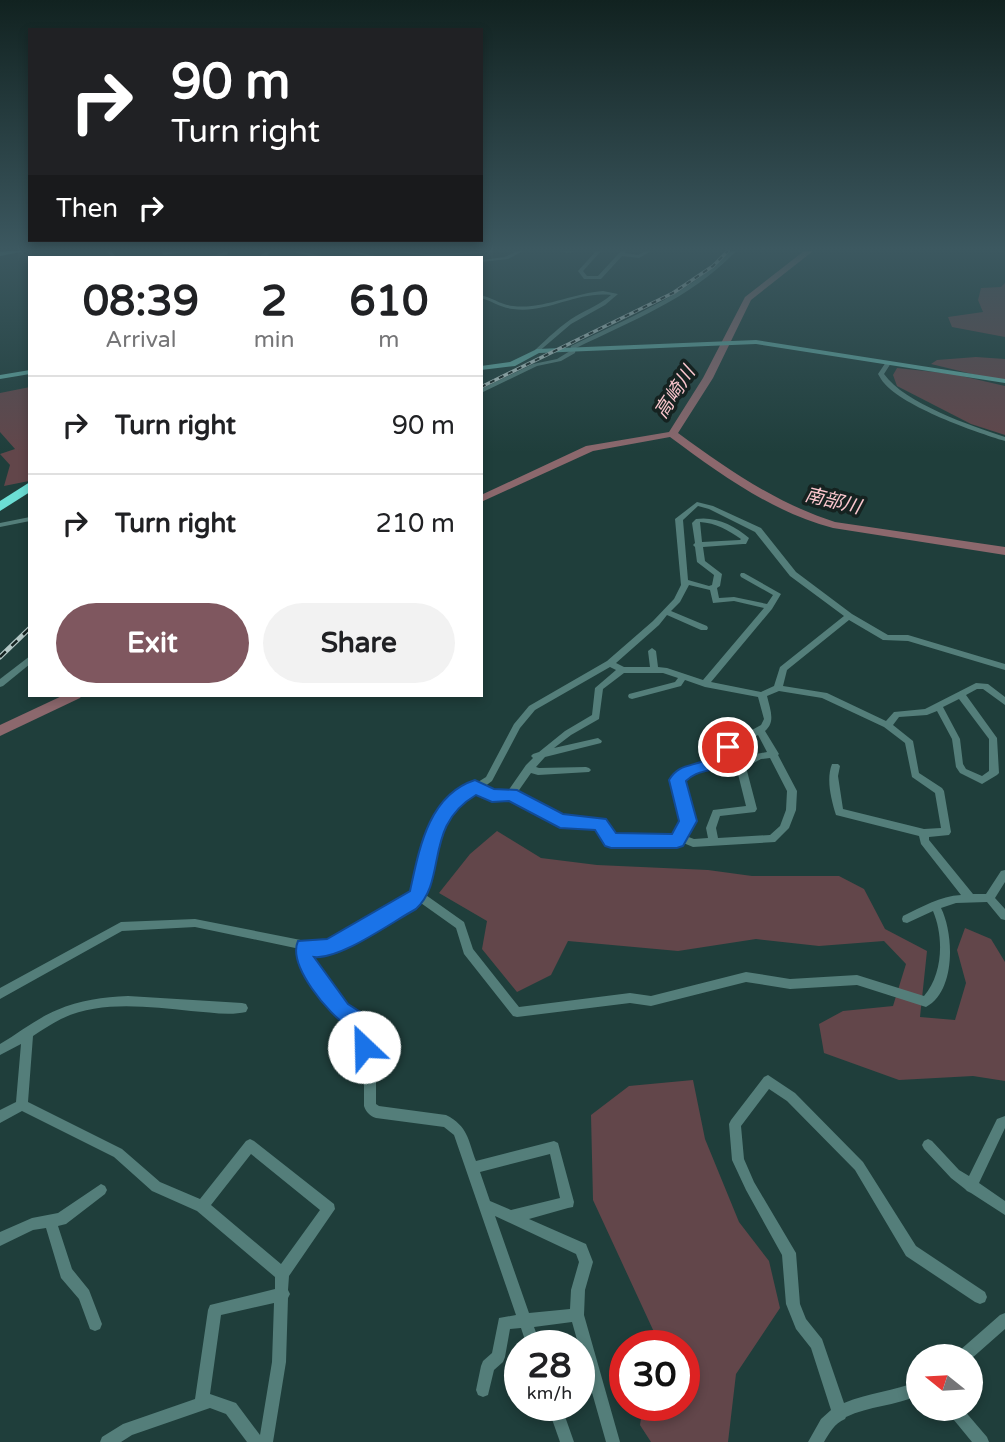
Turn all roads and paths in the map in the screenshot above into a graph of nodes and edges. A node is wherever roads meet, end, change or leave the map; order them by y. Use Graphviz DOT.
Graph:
graph roads {
  1 [pos="580,318"];
  2 [pos="632,318"];
  3 [pos="572,349"];
  4 [pos="537,351"];
  5 [pos="888,363"];
  6 [pos="483,368"];
  7 [pos="28,372"];
  8 [pos="0,377"];
  9 [pos="1005,381"];
  10 [pos="483,390"];
  11 [pos="1005,439"];
  12 [pos="28,487"];
  13 [pos="0,507"];
  14 [pos="28,519"];
  15 [pos="0,525"];
  16 [pos="698,545"];
  17 [pos="744,575"];
  18 [pos="684,580"];
  19 [pos="713,587"];
  20 [pos="769,607"];
  21 [pos="666,612"];
  22 [pos="849,616"];
  23 [pos="704,628"];
  24 [pos="652,651"];
  25 [pos="28,661"];
  26 [pos="610,663"];
  27 [pos="1005,667"];
  28 [pos="654,669"];
  29 [pos="622,670"];
  30 [pos="683,677"];
  31 [pos="0,684"];
  32 [pos="705,684"];
  33 [pos="778,688"];
  34 [pos="762,695"];
  35 [pos="632,696"];
  36 [pos="962,696"];
  37 [pos="1005,702"];
  38 [pos="939,707"];
  39 [pos="887,725"];
  40 [pos="760,730"];
  41 [pos="598,741"];
  42 [pos="775,754"];
  43 [pos="537,757"];
  44 [pos="835,766"];
  45 [pos="529,767"];
  46 [pos="586,771"];
  47 [pos="475,787"];
  48 [pos="511,794"];
  49 [pos="924,833"];
  50 [pos="681,838"];
  51 [pos="714,842"];
  52 [pos="1005,874"];
  53 [pos="418,895"];
  54 [pos="989,898"];
  55 [pos="971,899"];
  56 [pos="935,905"];
  57 [pos="1005,916"];
  58 [pos="907,919"];
  59 [pos="305,947"];
  60 [pos="0,994"];
  61 [pos="242,1008"];
  62 [pos="27,1036"];
  63 [pos="0,1050"];
  64 [pos="22,1105"];
  65 [pos="0,1117"];
  66 [pos="1005,1122"];
  67 [pos="928,1145"];
  68 [pos="472,1168"];
  69 [pos="971,1187"];
  70 [pos="101,1190"];
  71 [pos="485,1205"];
  72 [pos="202,1206"];
  73 [pos="1005,1209"];
  74 [pos="510,1217"];
  75 [pos="50,1221"];
  76 [pos="0,1239"];
  77 [pos="282,1274"];
  78 [pos="283,1294"];
  79 [pos="980,1297"];
  80 [pos="577,1315"];
  81 [pos="525,1320"];
  82 [pos="1005,1320"];
  83 [pos="95,1324"];
  84 [pos="528,1330"];
  85 [pos="978,1344"];
  86 [pos="483,1390"];
  87 [pos="906,1395"];
  88 [pos="201,1405"];
  89 [pos="840,1414"];
  90 [pos="560,1421"];
  91 [pos="963,1421"];
  92 [pos="977,1439"];
  93 [pos="107,1442"];
  94 [pos="256,1442"];
  95 [pos="266,1442"];
  96 [pos="567,1442"];
  97 [pos="613,1442"];
  98 [pos="815,1442"];
  1 -- 4 [label="street"];
  2 -- 3 [label="street"];
  3 -- 4 [label="street"];
  3 -- 5 [label="street"];
  3 -- 10 [label="street"];
  4 -- 6 [label="street"];
  5 -- 9 [label="street"];
  5 -- 11 [label="street"];
  7 -- 8 [label="street"];
  12 -- 13 [label="highway"];
  14 -- 15 [label="street"];
  16 -- 16 [label="street"];
  16 -- 19 [label="street"];
  17 -- 20 [label="street"];
  18 -- 19 [label="street"];
  18 -- 21 [label="street"];
  18 -- 22 [label="street"];
  19 -- 20 [label="street"];
  20 -- 32 [label="street"];
  21 -- 23 [label="street"];
  21 -- 26 [label="street"];
  22 -- 27 [label="street"];
  22 -- 33 [label="street"];
  24 -- 28 [label="street"];
  25 -- 31 [label="street"];
  26 -- 29 [label="street"];
  26 -- 47 [label="street"];
  28 -- 29 [label="street"];
  28 -- 30 [label="street"];
  29 -- 43 [label="street"];
  30 -- 32 [label="street"];
  30 -- 35 [label="street"];
  32 -- 34 [label="street"];
  33 -- 34 [label="street"];
  33 -- 39 [label="street"];
  34 -- 40 [label="street"];
  36 -- 37 [label="street"];
  36 -- 38 [label="street"];
  36 -- 38 [label="street"];
  38 -- 39 [label="street"];
  39 -- 49 [label="street"];
  40 -- 42 [label="street"];
  40 -- 50 [label="street"];
  41 -- 43 [label="street"];
  42 -- 51 [label="street"];
  42 -- 51 [label="street"];
  43 -- 45 [label="street"];
  44 -- 49 [label="street"];
  45 -- 46 [label="street"];
  45 -- 48 [label="street"];
  47 -- 48 [label="street"];
  47 -- 53 [label="street"];
  48 -- 50 [label="street"];
  49 -- 55 [label="street"];
  50 -- 51 [label="street"];
  52 -- 54 [label="street"];
  53 -- 56 [label="street"];
  53 -- 59 [label="street"];
  54 -- 55 [label="street"];
  54 -- 57 [label="street"];
  55 -- 56 [label="street"];
  56 -- 58 [label="street"];
  59 -- 60 [label="street"];
  59 -- 68 [label="street"];
  61 -- 62 [label="street"];
  62 -- 63 [label="street"];
  62 -- 64 [label="street"];
  64 -- 65 [label="street"];
  64 -- 72 [label="street"];
  66 -- 69 [label="street"];
  67 -- 69 [label="street"];
  68 -- 71 [label="street"];
  68 -- 74 [label="street"];
  69 -- 73 [label="street"];
  70 -- 75 [label="street"];
  71 -- 74 [label="street"];
  71 -- 81 [label="street"];
  72 -- 77 [label="street"];
  72 -- 77 [label="street"];
  74 -- 80 [label="street"];
  75 -- 76 [label="street"];
  75 -- 83 [label="street"];
  77 -- 78 [label="street"];
  78 -- 88 [label="street"];
  78 -- 95 [label="street"];
  79 -- 89 [label="street"];
  80 -- 81 [label="street"];
  80 -- 97 [label="street"];
  81 -- 84 [label="street"];
  81 -- 86 [label="street"];
  82 -- 85 [label="street"];
  87 -- 89 [label="street"];
  88 -- 93 [label="street"];
  88 -- 94 [label="street"];
  89 -- 98 [label="street"];
  90 -- 96 [label="street"];
  91 -- 92 [label="street"];
}
